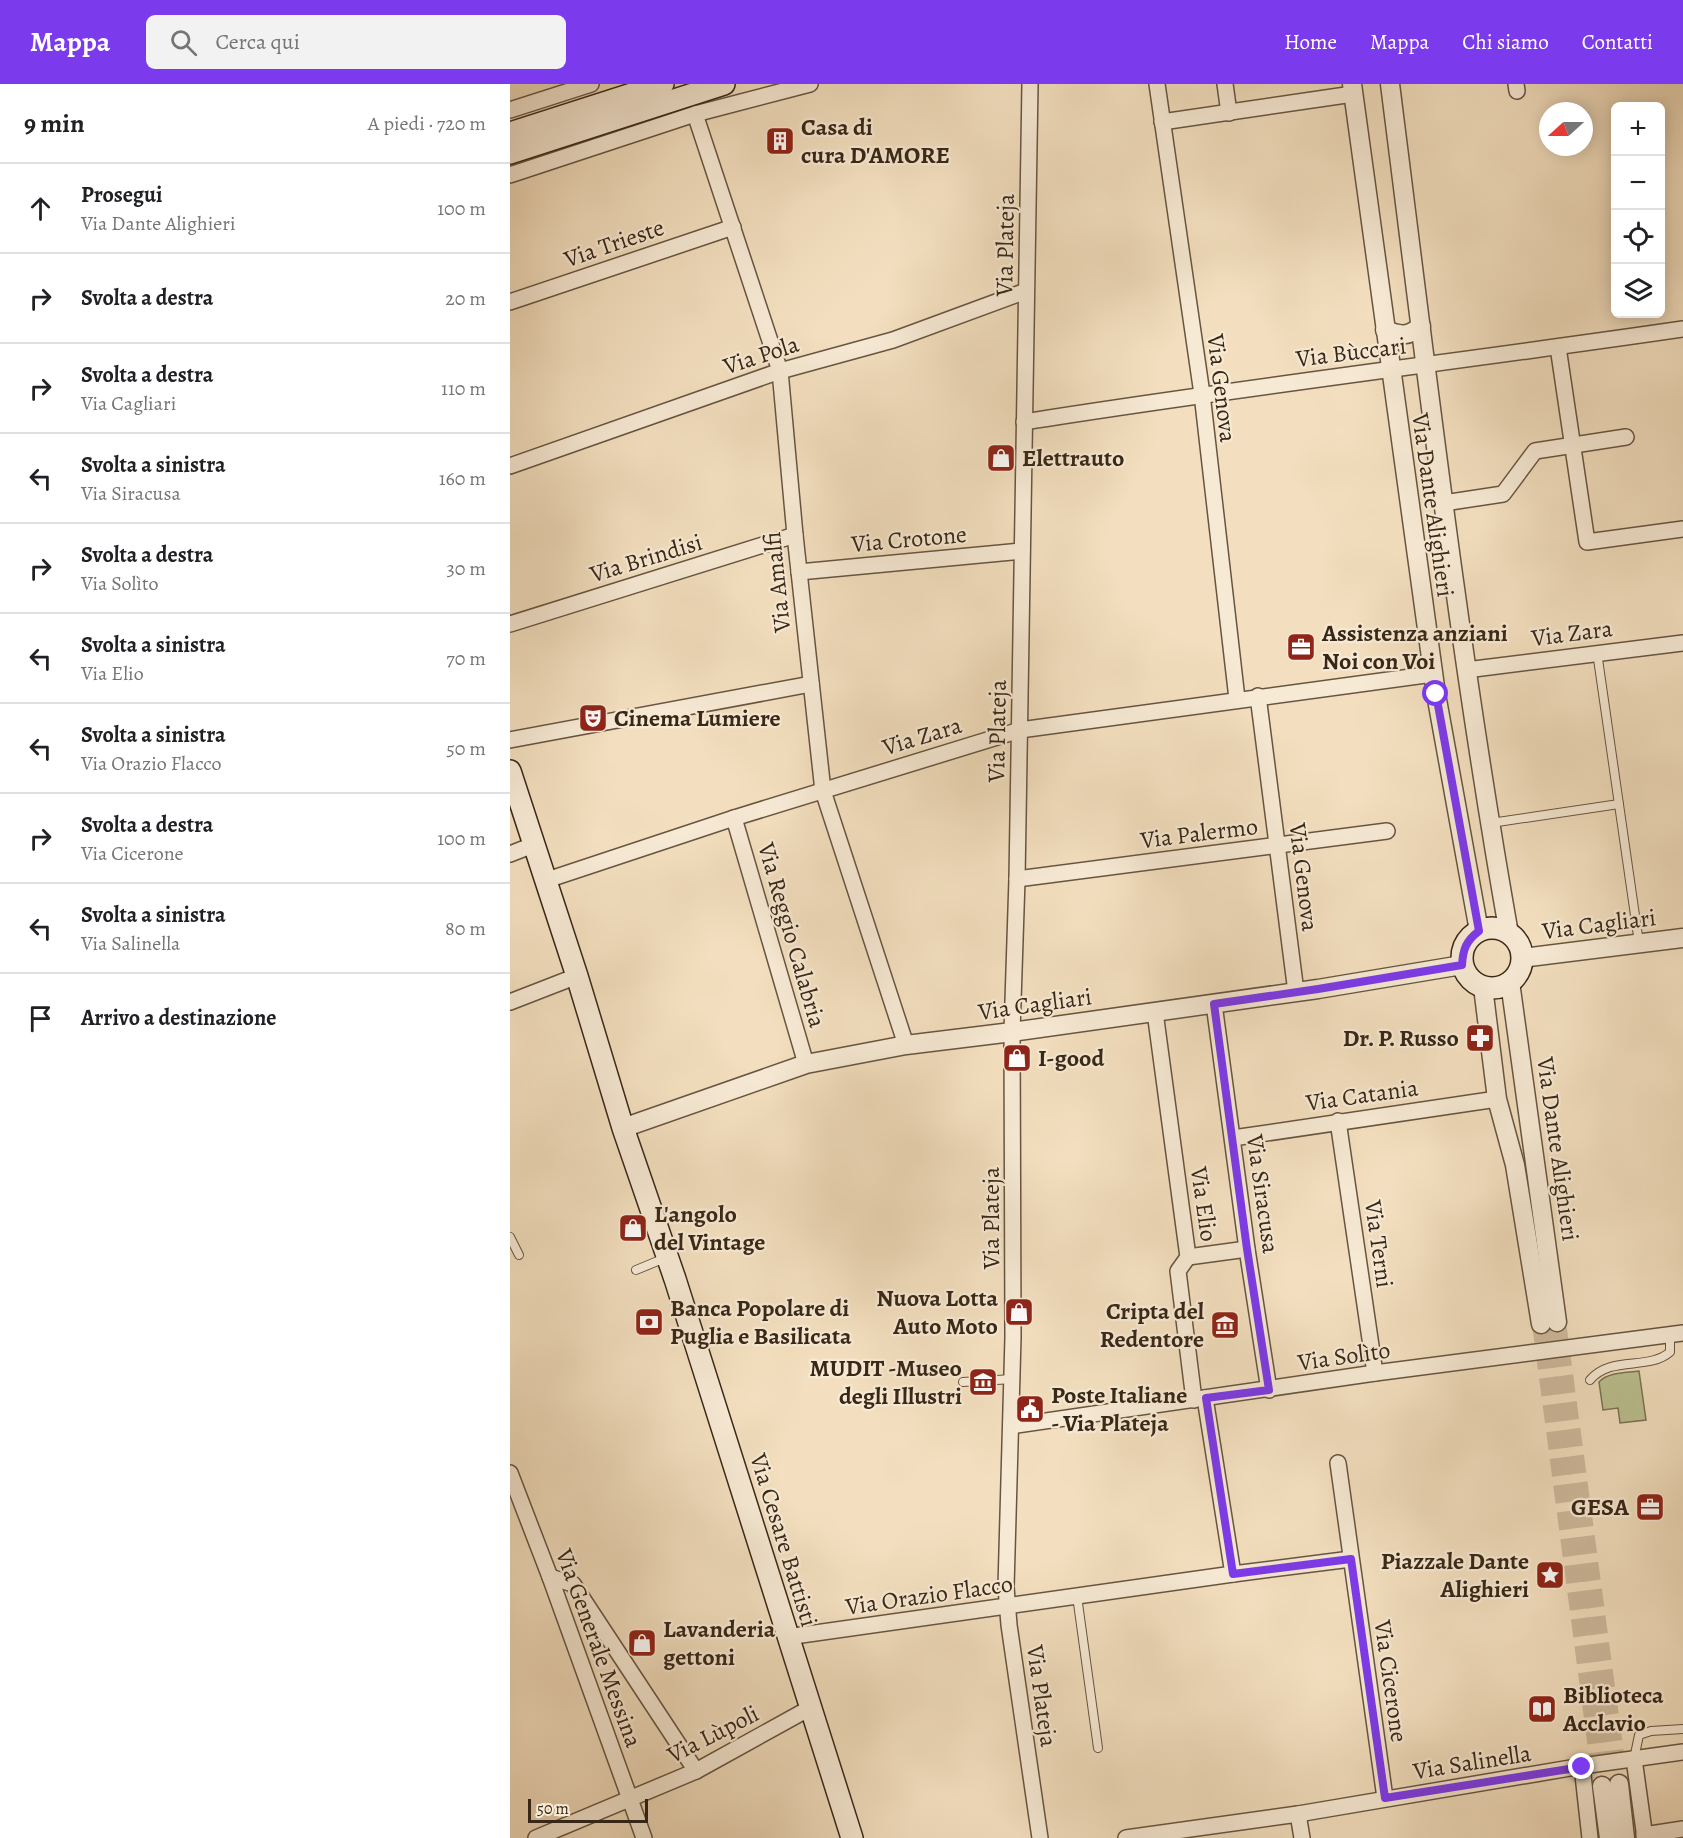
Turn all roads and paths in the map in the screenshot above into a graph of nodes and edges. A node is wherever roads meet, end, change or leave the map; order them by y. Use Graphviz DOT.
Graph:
graph roads {
  1 [pos="591,84"];
  2 [pos="663,84"];
  3 [pos="724,84"];
  4 [pos="810,84"];
  5 [pos="1030,84"];
  6 [pos="1157,84"];
  7 [pos="1225,84"];
  8 [pos="1390,84"];
  9 [pos="1353,89"];
  10 [pos="510,110"];
  11 [pos="1230,113"];
  12 [pos="695,114"];
  13 [pos="1162,122"];
  14 [pos="510,133"];
  15 [pos="510,153"];
  16 [pos="510,175"];
  17 [pos="732,227"];
  18 [pos="1026,291"];
  19 [pos="510,302"];
  20 [pos="1421,326"];
  21 [pos="1683,329"];
  22 [pos="1385,330"];
  23 [pos="1558,347"];
  24 [pos="1426,365"];
  25 [pos="1390,371"];
  26 [pos="780,372"];
  27 [pos="1202,394"];
  28 [pos="1024,422"];
  29 [pos="1626,437"];
  30 [pos="1572,445"];
  31 [pos="510,466"];
  32 [pos="1444,503"];
  33 [pos="1683,528"];
  34 [pos="795,535"];
  35 [pos="1022,551"];
  36 [pos="799,572"];
  37 [pos="510,624"];
  38 [pos="1683,643"];
  39 [pos="1597,652"];
  40 [pos="1467,670"];
  41 [pos="1433,674"];
  42 [pos="811,684"];
  43 [pos="1258,696"];
  44 [pos="1237,699"];
  45 [pos="1020,730"];
  46 [pos="510,740"];
  47 [pos="510,771"];
  48 [pos="823,790"];
  49 [pos="1619,804"];
  50 [pos="734,818"];
  51 [pos="1490,823"];
  52 [pos="1387,831"];
  53 [pos="533,845"];
  54 [pos="1278,845"];
  55 [pos="510,854"];
  56 [pos="1017,879"];
  57 [pos="544,880"];
  58 [pos="1479,931"];
  59 [pos="1509,934"];
  60 [pos="1683,938"];
  61 [pos="1639,943"];
  62 [pos="1522,958"];
  63 [pos="1462,965"];
  64 [pos="577,976"];
  65 [pos="1510,982"];
  66 [pos="1483,987"];
  67 [pos="1296,992"];
  68 [pos="510,1002"];
  69 [pos="1214,1004"];
  70 [pos="1155,1012"];
  71 [pos="1012,1032"];
  72 [pos="906,1045"];
  73 [pos="806,1064"];
  74 [pos="1497,1099"];
  75 [pos="1338,1121"];
  76 [pos="623,1128"];
  77 [pos="1233,1138"];
  78 [pos="510,1237"];
  79 [pos="1247,1249"];
  80 [pos="519,1255"];
  81 [pos="668,1257"];
  82 [pos="1188,1257"];
  83 [pos="636,1270"];
  84 [pos="1677,1334"];
  85 [pos="1376,1373"];
  86 [pos="1012,1379"];
  87 [pos="1590,1380"];
  88 [pos="963,1382"];
  89 [pos="1269,1390"];
  90 [pos="1200,1399"];
  91 [pos="1011,1426"];
  92 [pos="1338,1463"];
  93 [pos="510,1473"];
  94 [pos="1351,1559"];
  95 [pos="1233,1574"];
  96 [pos="550,1577"];
  97 [pos="1077,1596"];
  98 [pos="1008,1607"];
  99 [pos="788,1637"];
  100 [pos="810,1708"];
  101 [pos="1683,1729"];
  102 [pos="1098,1748"];
  103 [pos="1683,1752"];
  104 [pos="1634,1759"];
  105 [pos="1582,1767"];
  106 [pos="696,1771"];
  107 [pos="1385,1798"];
  108 [pos="630,1799"];
  109 [pos="1298,1814"];
  110 [pos="1683,1829"];
  111 [pos="1644,1836"];
  112 [pos="536,1838"];
  113 [pos="644,1838"];
  114 [pos="852,1838"];
  115 [pos="1040,1838"];
  116 [pos="1126,1838"];
  117 [pos="1302,1838"];
  118 [pos="1590,1838"];
  119 [pos="1609,1838"];
  120 [pos="1625,1838"];
  1 -- 10 [label="street"];
  2 -- 14 [label="main road"];
  3 -- 15 [label="main road"];
  4 -- 12 [label="street"];
  5 -- 18 [label="street, Via Plateja"];
  6 -- 13 [label="street, Via Genova"];
  7 -- 11 [label="street"];
  8 -- 20 [label="street, Via Dante Alighieri"];
  9 -- 11 [label="street"];
  9 -- 22 [label="street, Via Dante Alighieri"];
  11 -- 13 [label="street"];
  12 -- 16 [label="street"];
  12 -- 17 [label="street, Via Amalfi"];
  13 -- 27 [label="street, Via Genova"];
  17 -- 19 [label="street, Via Trieste"];
  17 -- 26 [label="street, Via Amalfi"];
  18 -- 26 [label="street, Via Pola"];
  18 -- 28 [label="street, Via Plateja"];
  20 -- 22 [label="street"];
  20 -- 24 [label="street, Via Dante Alighieri"];
  21 -- 23 [label="street, Via Bùccari"];
  22 -- 25 [label="street, Via Dante Alighieri"];
  23 -- 24 [label="street, Via Bùccari"];
  23 -- 30 [label="street"];
  24 -- 25 [label="street, Via Bùccari"];
  24 -- 32 [label="street, Via Dante Alighieri"];
  25 -- 27 [label="street, Via Bùccari"];
  25 -- 41 [label="street, Via Dante Alighieri"];
  26 -- 31 [label="street, Via Pola"];
  26 -- 34 [label="street, Via Amalfi"];
  27 -- 28 [label="street, Via Bùccari"];
  27 -- 44 [label="street, Via Genova"];
  28 -- 35 [label="street, Via Plateja"];
  29 -- 30 [label="street, Via Dante Alighieri"];
  30 -- 32 [label="street, Via Dante Alighieri"];
  30 -- 33 [label="street"];
  32 -- 40 [label="street, Via Dante Alighieri"];
  34 -- 36 [label="street, Via Amalfi"];
  34 -- 37 [label="street, Via Brindisi"];
  35 -- 36 [label="street, Via Crotone"];
  35 -- 45 [label="street, Via Plateja"];
  36 -- 42 [label="street, Via Amalfi"];
  38 -- 39 [label="street, Via Zara"];
  39 -- 40 [label="street, Via Zara"];
  39 -- 49 [label="lane"];
  40 -- 51 [label="street, Via Dante Alighieri"];
  41 -- 43 [label="street, Via Zara"];
  41 -- 58 [label="street, Via Dante Alighieri"];
  42 -- 46 [label="street"];
  42 -- 48 [label="street, Via Amalfi"];
  43 -- 44 [label="street, Via Zara"];
  43 -- 54 [label="street, Via Genova"];
  44 -- 45 [label="street, Via Zara"];
  45 -- 48 [label="street, Via Zara"];
  45 -- 56 [label="street, Via Plateja"];
  47 -- 53 [label="main road, Via Cesare Battisti"];
  48 -- 50 [label="street, Via Zara"];
  48 -- 72 [label="street, Via Amalfi"];
  49 -- 51 [label="lane"];
  49 -- 61 [label="lane"];
  50 -- 57 [label="street, Via Zara"];
  50 -- 73 [label="street, Via Reggio Calabria"];
  51 -- 59 [label="street, Via Dante Alighieri"];
  52 -- 54 [label="street, Via Palermo"];
  53 -- 55 [label="street"];
  53 -- 57 [label="main road, Via Cesare Battisti"];
  54 -- 56 [label="street, Via Palermo"];
  54 -- 67 [label="street, Via Genova"];
  56 -- 71 [label="street, Via Plateja"];
  57 -- 64 [label="main road, Via Cesare Battisti"];
  58 -- 59 [label="main road"];
  58 -- 63 [label="main road"];
  59 -- 62 [label="main road"];
  60 -- 61 [label="street, Via Cagliari"];
  61 -- 62 [label="street, Via Cagliari"];
  62 -- 65 [label="main road"];
  63 -- 66 [label="main road"];
  63 -- 67 [label="street, Via Cagliari"];
  64 -- 68 [label="street"];
  64 -- 76 [label="main road, Via Cesare Battisti"];
  65 -- 66 [label="main road"];
  65 -- 74 [label="street, Via Dante Alighieri"];
  66 -- 74 [label="street, Via Dante Alighieri"];
  67 -- 69 [label="street, Via Cagliari"];
  69 -- 70 [label="street, Via Cagliari"];
  69 -- 77 [label="street, Via Siracusa"];
  70 -- 71 [label="street, Via Cagliari"];
  70 -- 82 [label="street, Via Elio"];
  71 -- 72 [label="street, Via Cagliari"];
  71 -- 86 [label="street, Via Plateja"];
  72 -- 73 [label="street, Via Cagliari"];
  73 -- 76 [label="street, Via Cagliari"];
  74 -- 75 [label="street, Via Catania"];
  75 -- 77 [label="street, Via Catania"];
  75 -- 85 [label="street, Via Terni"];
  76 -- 81 [label="main road, Via Cesare Battisti"];
  77 -- 79 [label="street, Via Siracusa"];
  78 -- 80 [label="lane"];
  79 -- 82 [label="street"];
  79 -- 89 [label="street, Via Siracusa"];
  81 -- 83 [label="lane"];
  81 -- 99 [label="main road, Via Cesare Battisti"];
  82 -- 90 [label="street, Via Elio"];
  84 -- 85 [label="street, Via Solìto"];
  84 -- 87 [label="lane"];
  85 -- 89 [label="street, Via Solìto"];
  86 -- 88 [label="lane"];
  86 -- 91 [label="street, Via Plateja"];
  89 -- 90 [label="street, Via Solìto"];
  90 -- 91 [label="street, Via Solìto"];
  90 -- 95 [label="street, Via Elio"];
  91 -- 98 [label="street, Via Plateja"];
  92 -- 94 [label="street, Via Cicerone"];
  93 -- 96 [label="street, Via Generale Messina"];
  94 -- 95 [label="street, Via Orazio Flacco"];
  94 -- 107 [label="street, Via Cicerone"];
  95 -- 97 [label="street, Via Orazio Flacco"];
  96 -- 106 [label="street"];
  96 -- 108 [label="street, Via Generale Messina"];
  97 -- 98 [label="street, Via Orazio Flacco"];
  97 -- 102 [label="lane"];
  98 -- 99 [label="street, Via Orazio Flacco"];
  98 -- 115 [label="street, Via Plateja"];
  99 -- 100 [label="main road, Via Cesare Battisti"];
  100 -- 106 [label="street, Via Lùpoli"];
  100 -- 114 [label="main road, Via Cesare Battisti"];
  101 -- 104 [label="lane"];
  103 -- 104 [label="street, Via Salinella"];
  104 -- 105 [label="street, Via Salinella"];
  104 -- 111 [label="street"];
  105 -- 107 [label="street, Via Salinella"];
  105 -- 118 [label="street"];
  106 -- 108 [label="street, Via Lùpoli"];
  107 -- 109 [label="street, Via Salinella"];
  108 -- 112 [label="street, Via Lùpoli"];
  108 -- 113 [label="street, Via Generale Messina"];
  109 -- 116 [label="street, Via Salinella"];
  109 -- 117 [label="street"];
  110 -- 111 [label="street"];
  119 -- 120 [label="street"];
}
